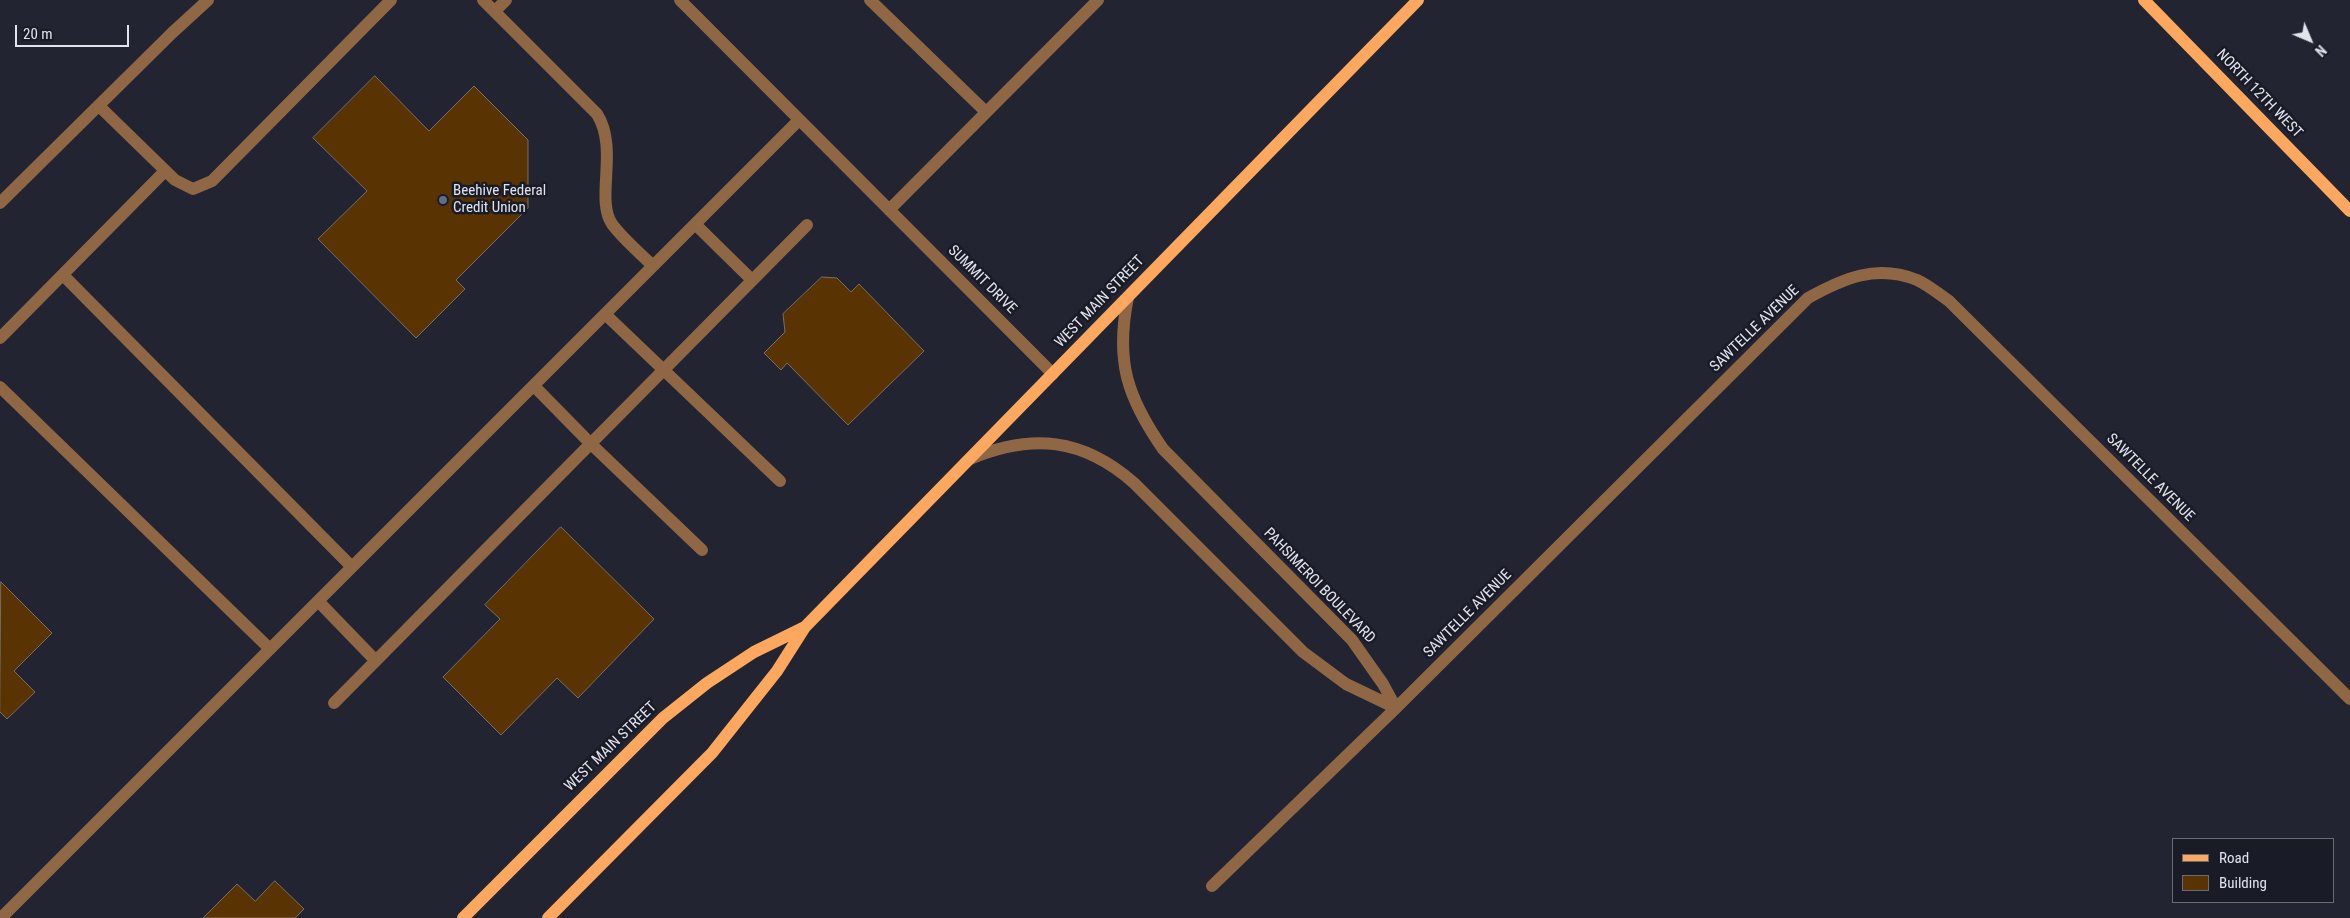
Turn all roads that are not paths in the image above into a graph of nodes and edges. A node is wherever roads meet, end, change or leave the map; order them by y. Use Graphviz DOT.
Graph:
graph roads {
  1 [pos="208,0"];
  2 [pos="391,0"];
  3 [pos="483,0"];
  4 [pos="506,0"];
  5 [pos="680,0"];
  6 [pos="870,0"];
  7 [pos="1098,0"];
  8 [pos="1418,0"];
  9 [pos="2144,0"];
  10 [pos="495,11"];
  11 [pos="99,106"];
  12 [pos="986,112"];
  13 [pos="799,120"];
  14 [pos="165,170"];
  15 [pos="0,203"];
  16 [pos="889,210"];
  17 [pos="2350,211"];
  18 [pos="695,224"];
  19 [pos="807,225"];
  20 [pos="653,266"];
  21 [pos="62,275"];
  22 [pos="752,280"];
  23 [pos="1128,297"];
  24 [pos="605,314"];
  25 [pos="0,338"];
  26 [pos="663,370"];
  27 [pos="1053,374"];
  28 [pos="534,386"];
  29 [pos="0,387"];
  30 [pos="590,443"];
  31 [pos="970,459"];
  32 [pos="780,481"];
  33 [pos="702,550"];
  34 [pos="352,567"];
  35 [pos="318,601"];
  36 [pos="805,627"];
  37 [pos="270,649"];
  38 [pos="376,661"];
  39 [pos="2350,699"];
  40 [pos="334,703"];
  41 [pos="1396,708"];
  42 [pos="1212,886"];
  43 [pos="1,918"];
  44 [pos="463,918"];
  45 [pos="548,918"];
  1 -- 11 [label="street"];
  2 -- 14 [label="street"];
  3 -- 10 [label="street"];
  4 -- 10 [label="street"];
  5 -- 13 [label="street, SUMMIT DRIVE"];
  6 -- 12 [label="street"];
  7 -- 12 [label="street"];
  8 -- 23 [label="main road, WEST MAIN STREET"];
  9 -- 17 [label="main road, NORTH 12TH WEST"];
  10 -- 20 [label="street"];
  11 -- 14 [label="street"];
  11 -- 15 [label="street"];
  12 -- 16 [label="street"];
  13 -- 16 [label="street, SUMMIT DRIVE"];
  13 -- 18 [label="street"];
  14 -- 21 [label="street"];
  16 -- 27 [label="street, SUMMIT DRIVE"];
  18 -- 20 [label="street"];
  18 -- 22 [label="street"];
  19 -- 22 [label="street"];
  20 -- 24 [label="street"];
  21 -- 25 [label="street"];
  21 -- 34 [label="street"];
  22 -- 26 [label="street"];
  23 -- 27 [label="main road, WEST MAIN STREET"];
  23 -- 41 [label="street, PAHSIMEROI BOULEVARD"];
  24 -- 26 [label="street"];
  24 -- 28 [label="street"];
  26 -- 30 [label="street"];
  26 -- 32 [label="street"];
  27 -- 31 [label="main road, WEST MAIN STREET"];
  28 -- 30 [label="street"];
  28 -- 34 [label="street"];
  29 -- 37 [label="street"];
  30 -- 33 [label="street"];
  30 -- 38 [label="street"];
  31 -- 36 [label="main road, WEST MAIN STREET"];
  31 -- 41 [label="street"];
  34 -- 35 [label="street"];
  35 -- 37 [label="street"];
  35 -- 38 [label="street"];
  36 -- 44 [label="main road, WEST MAIN STREET"];
  36 -- 45 [label="main road, WEST MAIN STREET"];
  37 -- 43 [label="street"];
  38 -- 40 [label="street"];
  39 -- 41 [label="street, SAWTELLE AVENUE"];
  41 -- 42 [label="street, SAWTELLE AVENUE"];
}
